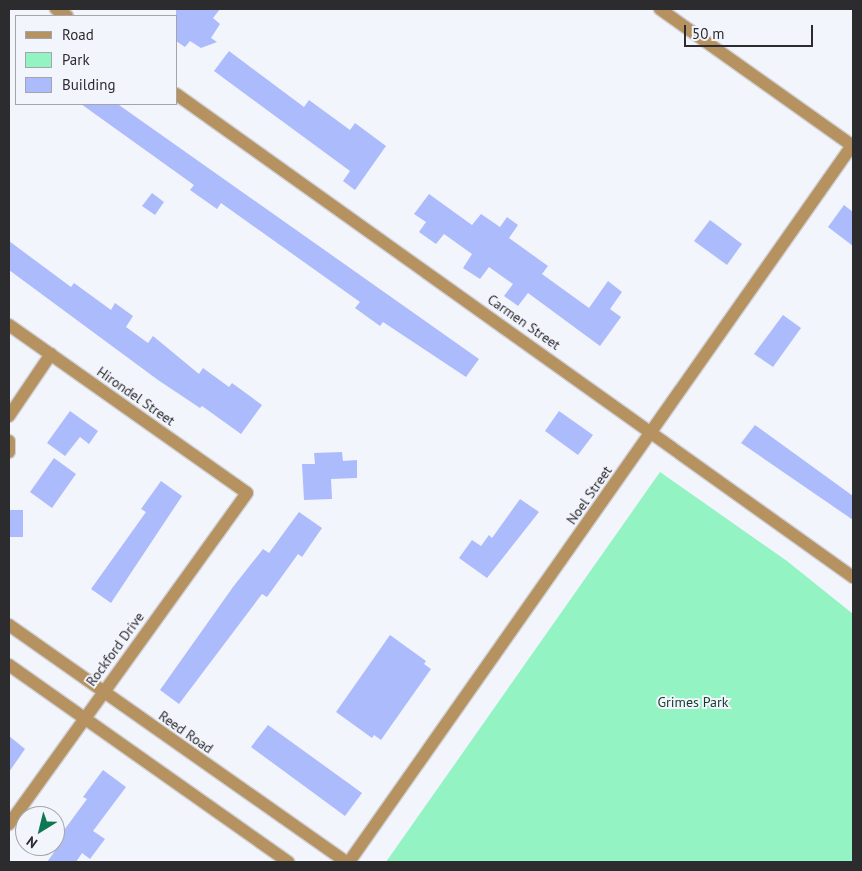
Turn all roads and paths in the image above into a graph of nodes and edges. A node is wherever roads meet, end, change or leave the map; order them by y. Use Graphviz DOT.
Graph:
graph roads {
  1 [pos="660,9"];
  2 [pos="178,95"];
  3 [pos="853,145"];
  4 [pos="9,325"];
  5 [pos="51,354"];
  6 [pos="9,416"];
  7 [pos="652,431"];
  8 [pos="9,442"];
  9 [pos="9,452"];
  10 [pos="247,492"];
  11 [pos="853,577"];
  12 [pos="9,625"];
  13 [pos="9,665"];
  14 [pos="103,692"];
  15 [pos="84,718"];
  16 [pos="9,824"];
  17 [pos="288,862"];
  18 [pos="348,862"];
  1 -- 3 [label="street"];
  2 -- 7 [label="street, Carmen Street"];
  3 -- 7 [label="street, Noel Street"];
  4 -- 5 [label="street, Hirondel Street"];
  5 -- 6 [label="street"];
  5 -- 10 [label="street, Hirondel Street"];
  7 -- 11 [label="street, Carmen Street"];
  7 -- 18 [label="street, Noel Street"];
  8 -- 9 [label="street"];
  10 -- 14 [label="street, Rockford Drive"];
  12 -- 14 [label="street, Reed Road"];
  13 -- 15 [label="street"];
  14 -- 15 [label="street, Rockford Drive"];
  14 -- 18 [label="street, Reed Road"];
  15 -- 16 [label="street, Rockford Drive"];
  15 -- 17 [label="street"];
}
